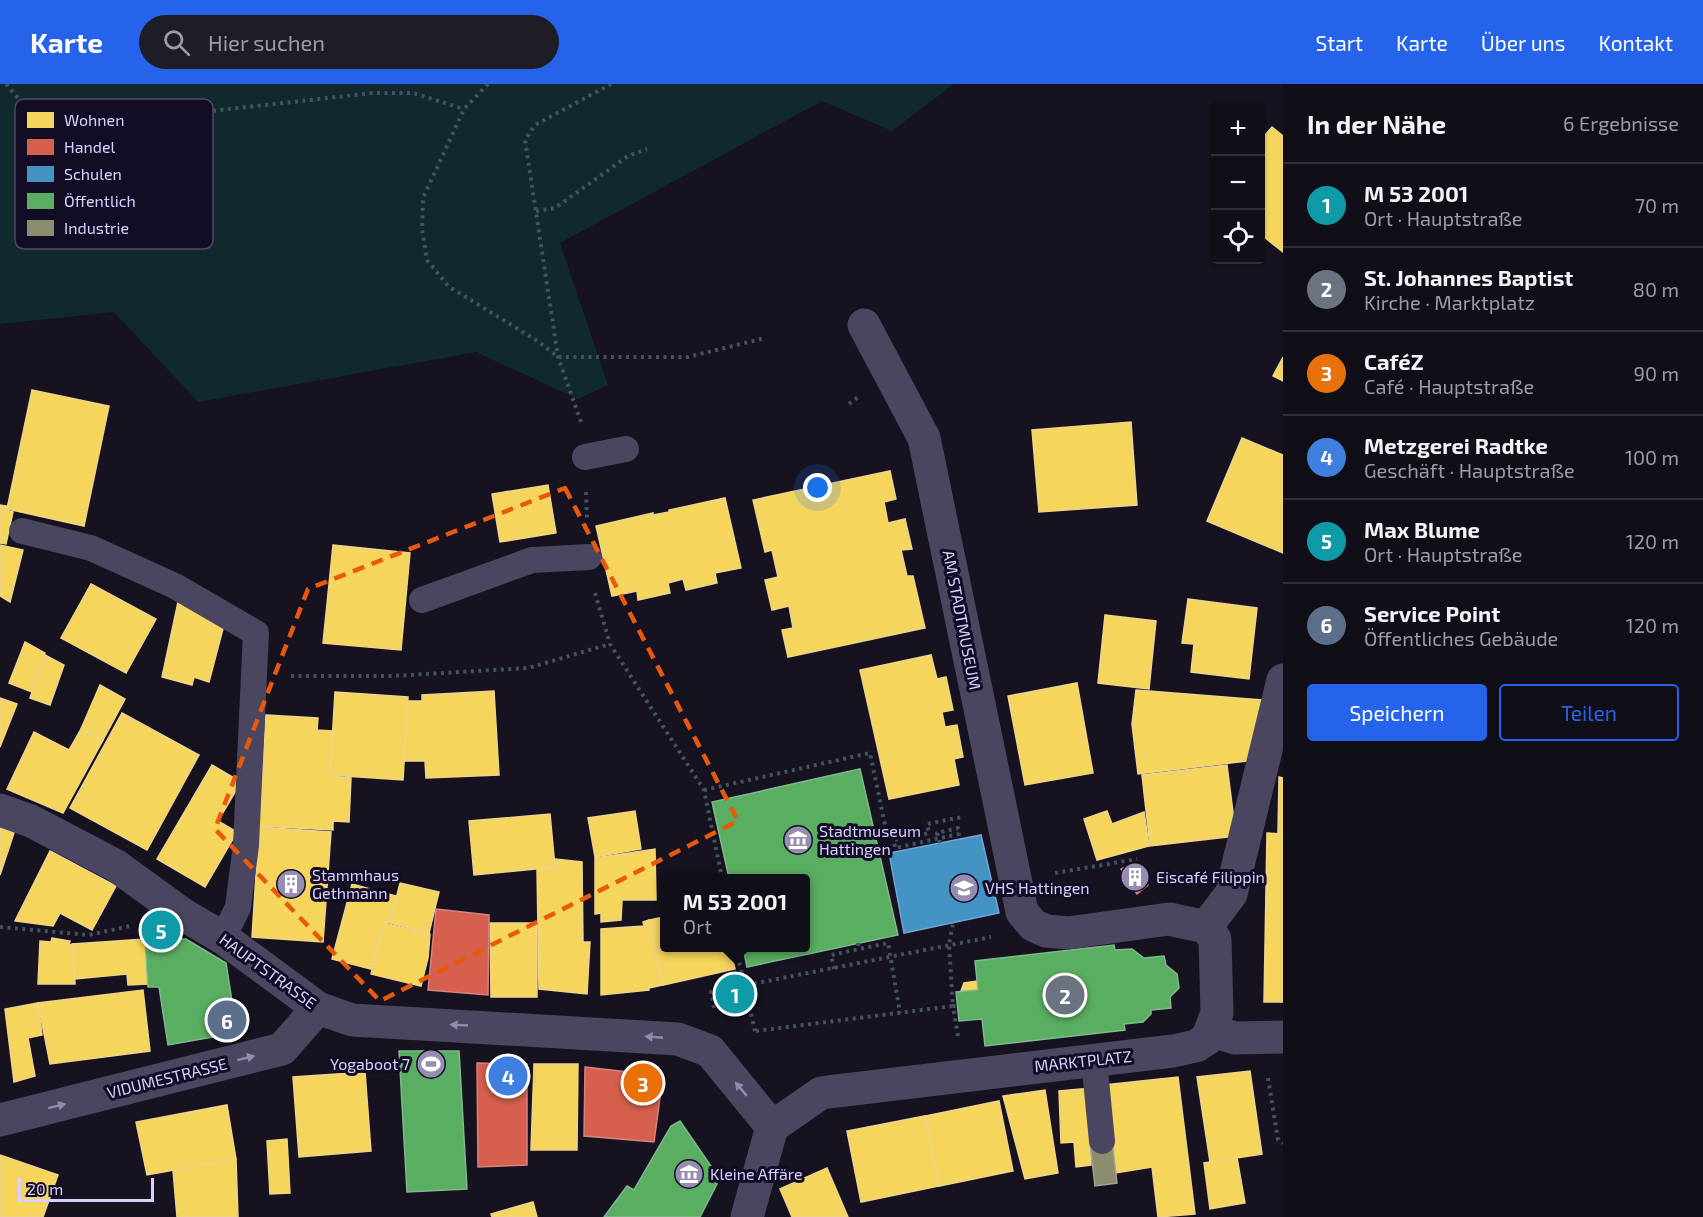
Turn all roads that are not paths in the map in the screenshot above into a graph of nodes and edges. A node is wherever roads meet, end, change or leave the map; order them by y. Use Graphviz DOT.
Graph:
graph roads {
  1 [pos="864,325"];
  2 [pos="626,449"];
  3 [pos="585,458"];
  4 [pos="22,531"];
  5 [pos="589,557"];
  6 [pos="422,600"];
  7 [pos="1283,680"];
  8 [pos="0,810"];
  9 [pos="1206,927"];
  10 [pos="223,938"];
  11 [pos="318,1008"];
  12 [pos="1212,1031"];
  13 [pos="1274,1038"];
  14 [pos="1094,1060"];
  15 [pos="0,1120"];
  16 [pos="772,1127"];
  17 [pos="1102,1142"];
  18 [pos="747,1217"];
  1 -- 9 [label="street, AM STADTMUSEUM"];
  2 -- 3 [label="lane"];
  4 -- 10 [label="lane"];
  5 -- 6 [label="lane"];
  7 -- 9 [label="street"];
  8 -- 10 [label="street, HAUPTSTRASSE"];
  9 -- 12 [label="street"];
  10 -- 11 [label="street, HAUPTSTRASSE"];
  15 -- 11 [label="street, VIDUMESTRASSE, one-way"];
  16 -- 11 [label="street, HAUPTSTRASSE, one-way"];
  12 -- 13 [label="street"];
  12 -- 14 [label="street, MARKTPLATZ"];
  14 -- 16 [label="street, MARKTPLATZ"];
  14 -- 17 [label="lane"];
  16 -- 18 [label="street"];
}
